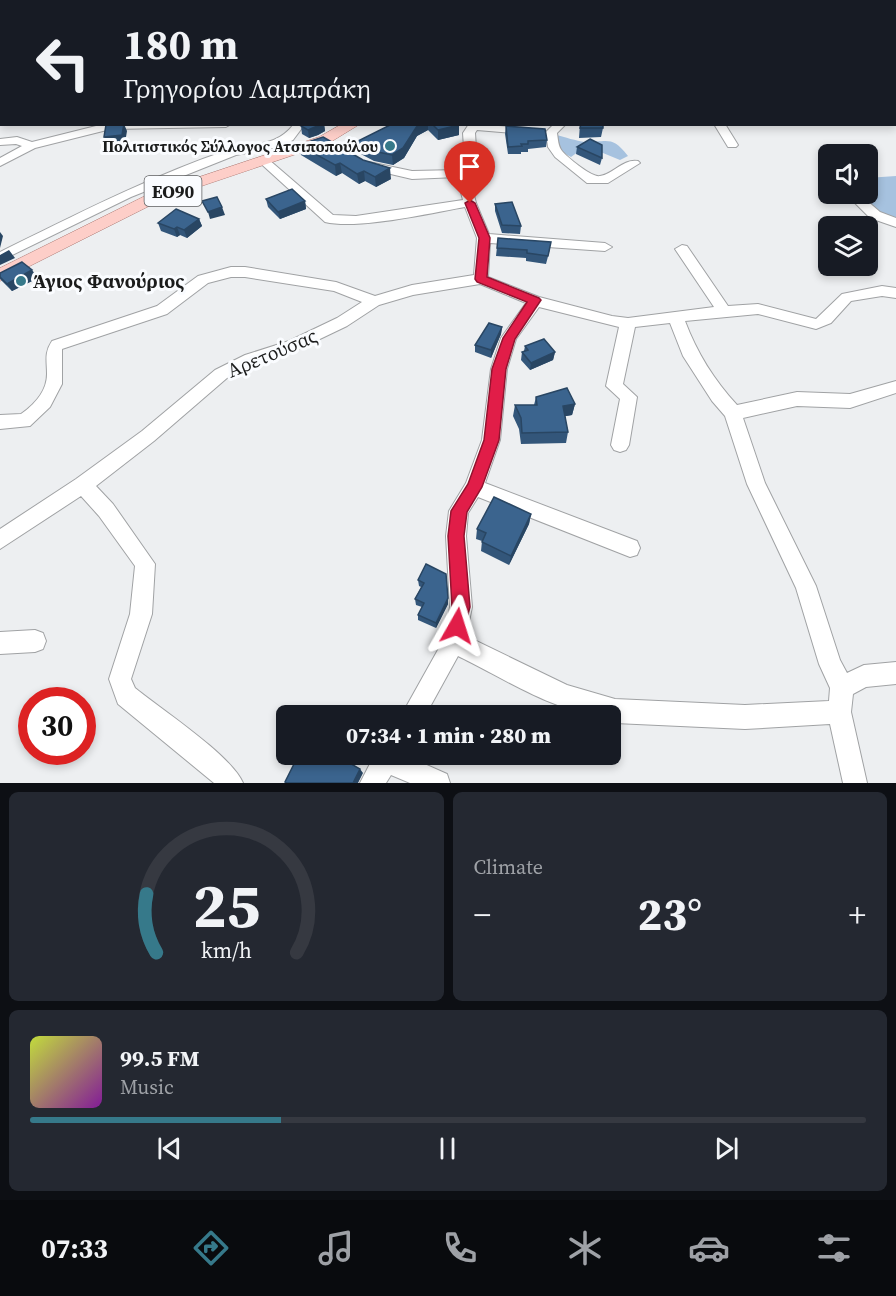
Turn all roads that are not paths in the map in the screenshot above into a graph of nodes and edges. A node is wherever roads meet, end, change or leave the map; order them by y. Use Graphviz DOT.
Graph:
graph roads {
  1 [pos="113,126"];
  2 [pos="298,126"];
  3 [pos="350,126"];
  4 [pos="474,126"];
  5 [pos="486,126"];
  6 [pos="558,126"];
  7 [pos="720,126"];
  8 [pos="84,128"];
  9 [pos="551,132"];
  10 [pos="0,142"];
  11 [pos="732,145"];
  12 [pos="31,146"];
  13 [pos="360,160"];
  14 [pos="264,161"];
  15 [pos="0,163"];
  16 [pos="634,163"];
  17 [pos="462,173"];
  18 [pos="470,203"];
  19 [pos="864,204"];
  20 [pos="896,223"];
  21 [pos="484,238"];
  22 [pos="605,248"];
  23 [pos="682,249"];
  24 [pos="0,257"];
  25 [pos="0,275"];
  26 [pos="481,279"];
  27 [pos="896,293"];
  28 [pos="535,300"];
  29 [pos="374,301"];
  30 [pos="724,311"];
  31 [pos="676,318"];
  32 [pos="628,323"];
  33 [pos="896,387"];
  34 [pos="733,413"];
  35 [pos="0,422"];
  36 [pos="620,445"];
  37 [pos="83,485"];
  38 [pos="474,487"];
  39 [pos="0,540"];
  40 [pos="630,548"];
  41 [pos="35,641"];
  42 [pos="453,642"];
  43 [pos="0,643"];
  44 [pos="896,673"];
  45 [pos="842,687"];
  46 [pos="418,705"];
  47 [pos="839,712"];
  48 [pos="383,765"];
  49 [pos="403,765"];
  50 [pos="231,783"];
  51 [pos="372,783"];
  52 [pos="438,783"];
  53 [pos="855,783"];
  1 -- 8 [label="street"];
  2 -- 24 [label="street"];
  3 -- 14 [label="main road, ΕΟ90"];
  4 -- 17 [label="street"];
  5 -- 9 [label="street"];
  6 -- 9 [label="street"];
  7 -- 11 [label="street"];
  8 -- 12 [label="street"];
  9 -- 16 [label="street"];
  10 -- 12 [label="street"];
  12 -- 15 [label="street"];
  13 -- 17 [label="street"];
  14 -- 18 [label="street"];
  14 -- 25 [label="main road, ΕΟ90"];
  17 -- 18 [label="street"];
  18 -- 21 [label="street"];
  19 -- 20 [label="street"];
  21 -- 22 [label="street"];
  21 -- 26 [label="street"];
  23 -- 30 [label="street"];
  26 -- 28 [label="street"];
  26 -- 29 [label="street, Αρετούσας"];
  27 -- 30 [label="street"];
  28 -- 32 [label="street"];
  28 -- 38 [label="street"];
  29 -- 35 [label="street"];
  29 -- 37 [label="street, Αρετούσας"];
  30 -- 31 [label="street"];
  31 -- 32 [label="street"];
  31 -- 34 [label="street"];
  32 -- 36 [label="street"];
  33 -- 34 [label="street"];
  34 -- 45 [label="street"];
  37 -- 39 [label="street, Αρετούσας"];
  37 -- 50 [label="street"];
  38 -- 40 [label="street"];
  38 -- 42 [label="street"];
  41 -- 43 [label="street"];
  42 -- 46 [label="street"];
  42 -- 47 [label="street"];
  44 -- 45 [label="street"];
  45 -- 47 [label="street"];
  47 -- 53 [label="street"];
  48 -- 51 [label="street"];
  49 -- 52 [label="street"];
}
